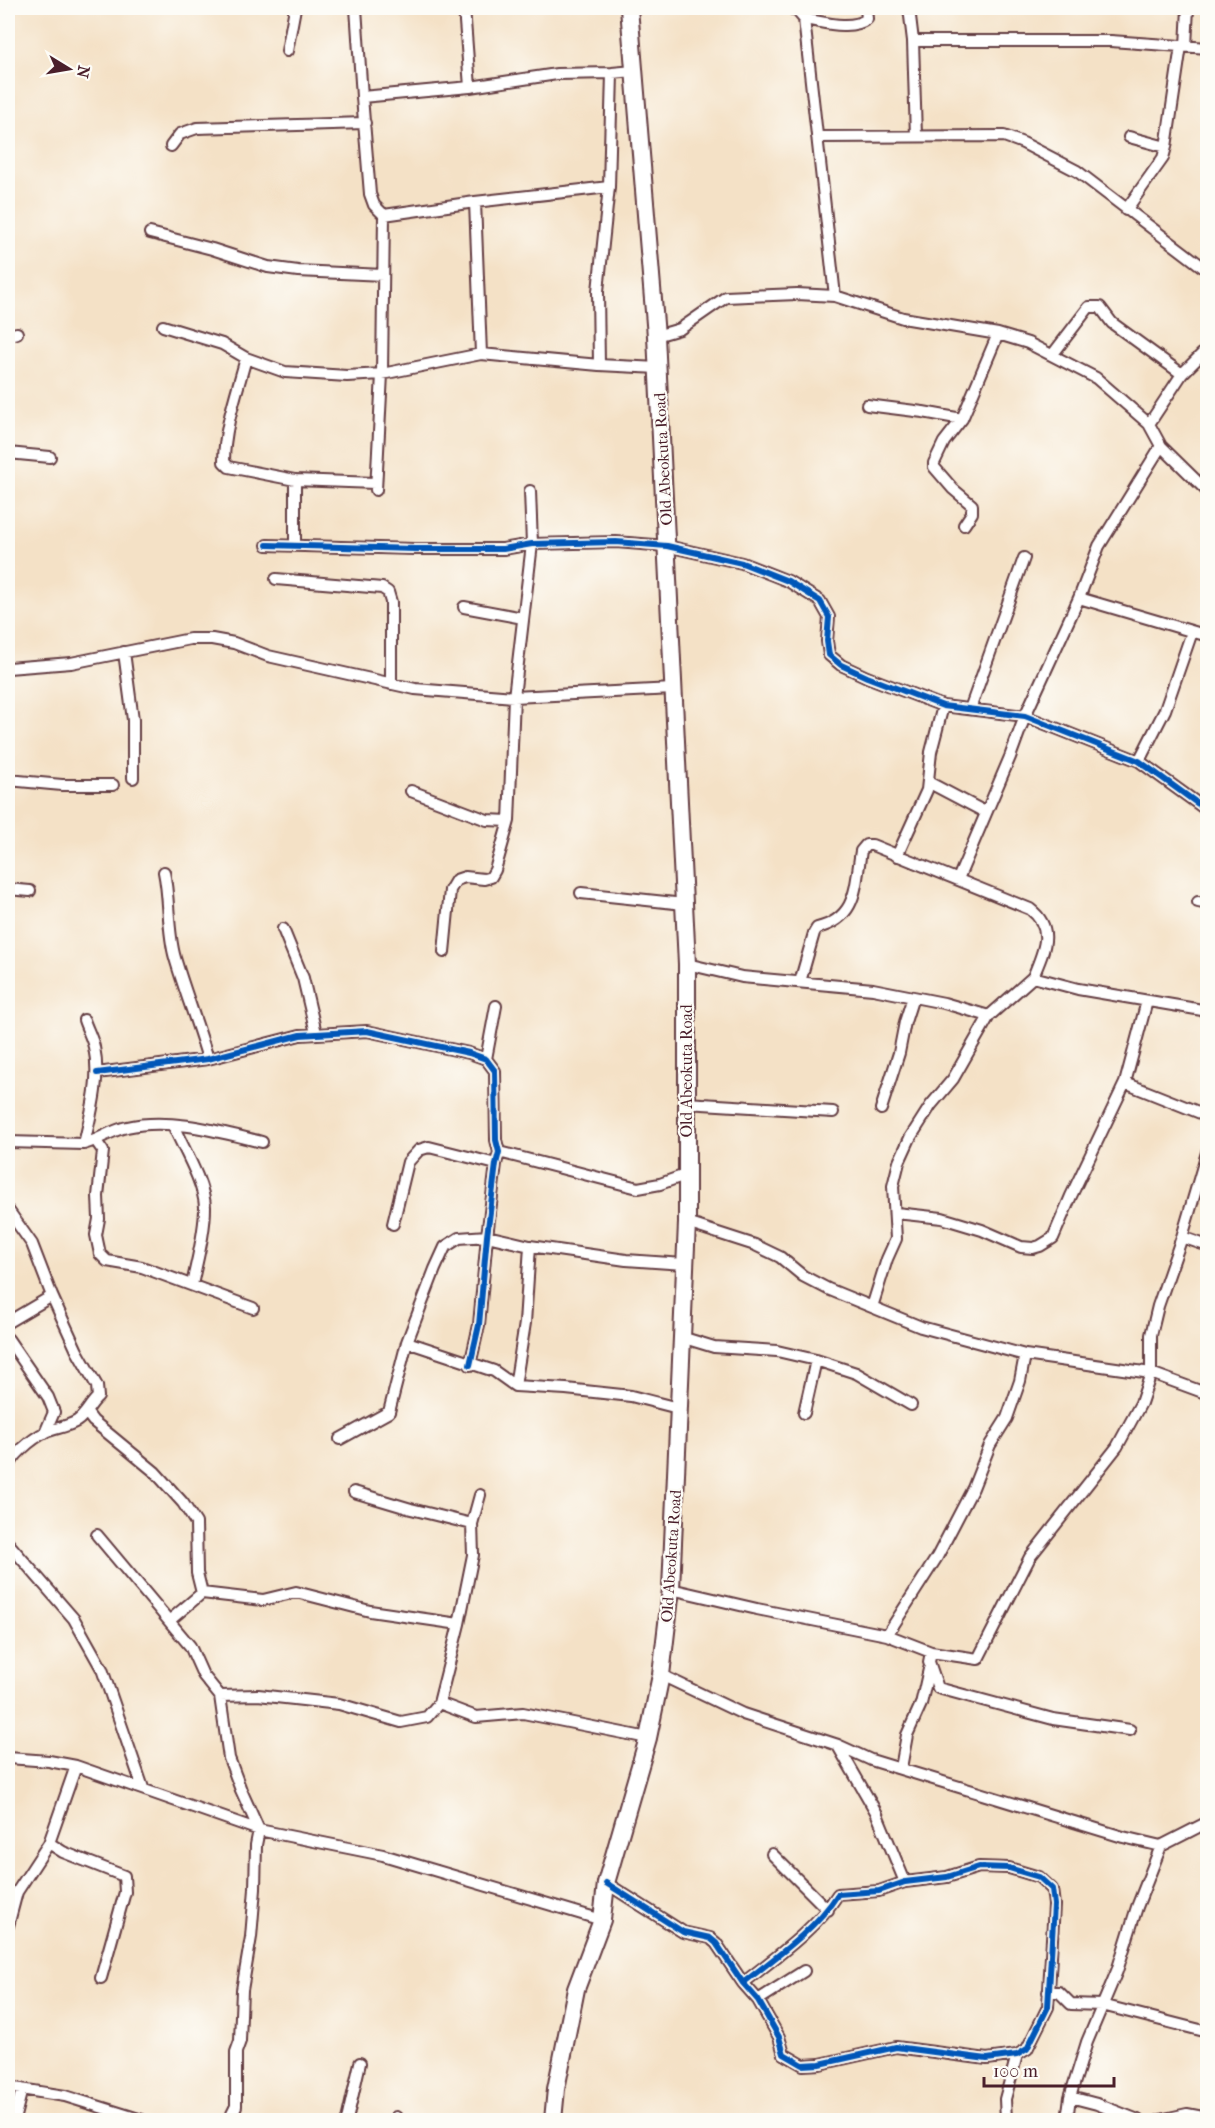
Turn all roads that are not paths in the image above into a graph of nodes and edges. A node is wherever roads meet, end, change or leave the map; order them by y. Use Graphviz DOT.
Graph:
graph roads {
  1 [pos="295,8"];
  2 [pos="356,8"];
  3 [pos="464,8"];
  4 [pos="629,8"];
  5 [pos="790,8"];
  6 [pos="866,8"];
  7 [pos="909,8"];
  8 [pos="1188,8"];
  9 [pos="804,20"];
  10 [pos="913,41"];
  11 [pos="1184,46"];
  12 [pos="1208,48"];
  13 [pos="287,51"];
  14 [pos="634,71"];
  15 [pos="612,73"];
  16 [pos="470,87"];
  17 [pos="362,98"];
  18 [pos="365,123"];
  19 [pos="916,136"];
  20 [pos="817,137"];
  21 [pos="1129,137"];
  22 [pos="171,146"];
  23 [pos="1166,147"];
  24 [pos="609,187"];
  25 [pos="475,202"];
  26 [pos="1126,210"];
  27 [pos="384,215"];
  28 [pos="150,233"];
  29 [pos="1208,271"];
  30 [pos="383,275"];
  31 [pos="835,296"];
  32 [pos="163,326"];
  33 [pos="998,334"];
  34 [pos="656,336"];
  35 [pos="1208,348"];
  36 [pos="481,354"];
  37 [pos="1053,354"];
  38 [pos="246,358"];
  39 [pos="599,365"];
  40 [pos="658,368"];
  41 [pos="382,374"];
  42 [pos="1182,374"];
  43 [pos="867,405"];
  44 [pos="962,419"];
  45 [pos="1149,424"];
  46 [pos="1161,446"];
  47 [pos="8,455"];
  48 [pos="50,457"];
  49 [pos="295,480"];
  50 [pos="530,491"];
  51 [pos="1208,492"];
  52 [pos="964,525"];
  53 [pos="532,544"];
  54 [pos="267,545"];
  55 [pos="295,545"];
  56 [pos="667,546"];
  57 [pos="1024,558"];
  58 [pos="276,579"];
  59 [pos="1079,598"];
  60 [pos="464,607"];
  61 [pos="523,618"];
  62 [pos="1192,632"];
  63 [pos="1208,636"];
  64 [pos="124,652"];
  65 [pos="8,668"];
  66 [pos="391,684"];
  67 [pos="673,689"];
  68 [pos="514,697"];
  69 [pos="943,706"];
  70 [pos="970,709"];
  71 [pos="1025,716"];
  72 [pos="1139,761"];
  73 [pos="133,778"];
  74 [pos="8,780"];
  75 [pos="928,782"];
  76 [pos="113,785"];
  77 [pos="411,791"];
  78 [pos="1208,811"];
  79 [pos="986,812"];
  80 [pos="509,821"];
  81 [pos="897,856"];
  82 [pos="164,872"];
  83 [pos="958,879"];
  84 [pos="8,889"];
  85 [pos="30,891"];
  86 [pos="582,893"];
  87 [pos="684,904"];
  88 [pos="283,929"];
  89 [pos="444,952"];
  90 [pos="687,964"];
  91 [pos="1033,977"];
  92 [pos="800,982"];
  93 [pos="914,997"];
  94 [pos="1147,1001"];
  95 [pos="496,1006"];
  96 [pos="1208,1011"];
  97 [pos="989,1016"];
  98 [pos="84,1020"];
  99 [pos="316,1033"];
  100 [pos="208,1059"];
  101 [pos="486,1059"];
  102 [pos="97,1073"];
  103 [pos="1125,1083"];
  104 [pos="686,1103"];
  105 [pos="881,1109"];
  106 [pos="833,1112"];
  107 [pos="1208,1116"];
  108 [pos="173,1125"];
  109 [pos="96,1141"];
  110 [pos="8,1142"];
  111 [pos="262,1142"];
  112 [pos="84,1144"];
  113 [pos="1208,1149"];
  114 [pos="499,1152"];
  115 [pos="495,1164"];
  116 [pos="685,1175"];
  117 [pos="8,1210"];
  118 [pos="896,1213"];
  119 [pos="687,1223"];
  120 [pos="393,1224"];
  121 [pos="487,1236"];
  122 [pos="1182,1237"];
  123 [pos="530,1246"];
  124 [pos="1208,1246"];
  125 [pos="684,1264"];
  126 [pos="192,1285"];
  127 [pos="52,1296"];
  128 [pos="872,1307"];
  129 [pos="253,1308"];
  130 [pos="8,1322"];
  131 [pos="681,1337"];
  132 [pos="8,1339"];
  133 [pos="407,1342"];
  134 [pos="1025,1355"];
  135 [pos="816,1360"];
  136 [pos="470,1365"];
  137 [pos="1151,1373"];
  138 [pos="514,1386"];
  139 [pos="1208,1394"];
  140 [pos="911,1405"];
  141 [pos="678,1408"];
  142 [pos="87,1413"];
  143 [pos="804,1413"];
  144 [pos="45,1433"];
  145 [pos="340,1439"];
  146 [pos="8,1471"];
  147 [pos="354,1492"];
  148 [pos="480,1495"];
  149 [pos="472,1524"];
  150 [pos="97,1535"];
  151 [pos="8,1544"];
  152 [pos="671,1589"];
  153 [pos="202,1593"];
  154 [pos="169,1621"];
  155 [pos="459,1624"];
  156 [pos="887,1635"];
  157 [pos="930,1657"];
  158 [pos="661,1675"];
  159 [pos="220,1696"];
  160 [pos="439,1703"];
  161 [pos="1130,1730"];
  162 [pos="648,1738"];
  163 [pos="838,1746"];
  164 [pos="8,1758"];
  165 [pos="76,1766"];
  166 [pos="901,1768"];
  167 [pos="143,1788"];
  168 [pos="1208,1822"];
  169 [pos="259,1830"];
  170 [pos="49,1843"];
  171 [pos="1161,1846"];
  172 [pos="772,1854"];
  173 [pos="905,1882"];
  174 [pos="606,1883"];
  175 [pos="828,1910"];
  176 [pos="602,1920"];
  177 [pos="8,1926"];
  178 [pos="804,1971"];
  179 [pos="101,1978"];
  180 [pos="743,1983"];
  181 [pos="1048,1992"];
  182 [pos="758,2000"];
  183 [pos="1102,2006"];
  184 [pos="1208,2032"];
  185 [pos="1017,2055"];
  186 [pos="360,2063"];
  187 [pos="8,2087"];
  188 [pos="22,2089"];
  189 [pos="1070,2097"];
  190 [pos="1208,2118"];
  191 [pos="14,2121"];
  192 [pos="142,2121"];
  193 [pos="229,2121"];
  194 [pos="347,2121"];
  195 [pos="553,2121"];
  196 [pos="1006,2121"];
  197 [pos="1067,2121"];
  198 [pos="1138,2121"];
  199 [pos="1160,2121"];
  1 -- 13 [label="street"];
  2 -- 17 [label="street"];
  3 -- 16 [label="street"];
  4 -- 14 [label="highway, Old Abeokuta Road"];
  5 -- 9 [label="street"];
  6 -- 9 [label="street"];
  7 -- 10 [label="street"];
  8 -- 11 [label="street"];
  9 -- 20 [label="street"];
  10 -- 11 [label="street"];
  10 -- 19 [label="street"];
  11 -- 12 [label="street"];
  11 -- 23 [label="street"];
  14 -- 15 [label="street"];
  14 -- 34 [label="highway, Old Abeokuta Road"];
  15 -- 16 [label="street"];
  15 -- 24 [label="street"];
  16 -- 17 [label="street"];
  17 -- 18 [label="street"];
  18 -- 22 [label="street"];
  18 -- 27 [label="street"];
  19 -- 20 [label="street"];
  19 -- 26 [label="street"];
  20 -- 31 [label="street"];
  21 -- 23 [label="street"];
  23 -- 26 [label="street"];
  24 -- 25 [label="street"];
  24 -- 39 [label="street"];
  25 -- 27 [label="street"];
  25 -- 36 [label="street"];
  26 -- 29 [label="street"];
  27 -- 30 [label="street"];
  28 -- 30 [label="street"];
  30 -- 41 [label="street"];
  31 -- 33 [label="street"];
  31 -- 34 [label="street"];
  32 -- 38 [label="street"];
  33 -- 37 [label="street"];
  33 -- 44 [label="street"];
  34 -- 40 [label="highway, Old Abeokuta Road"];
  35 -- 42 [label="street"];
  36 -- 39 [label="street"];
  36 -- 41 [label="street"];
  37 -- 42 [label="street"];
  37 -- 45 [label="street"];
  38 -- 41 [label="street"];
  38 -- 49 [label="street"];
  39 -- 40 [label="street"];
  40 -- 56 [label="highway, Old Abeokuta Road"];
  41 -- 49 [label="street"];
  42 -- 45 [label="street"];
  43 -- 44 [label="street"];
  44 -- 52 [label="street"];
  45 -- 46 [label="street"];
  46 -- 51 [label="street"];
  46 -- 59 [label="street"];
  47 -- 48 [label="street"];
  49 -- 55 [label="street"];
  50 -- 53 [label="street"];
  53 -- 55 [label="street"];
  53 -- 56 [label="street"];
  53 -- 61 [label="street"];
  54 -- 55 [label="street"];
  56 -- 67 [label="highway, Old Abeokuta Road"];
  56 -- 69 [label="street"];
  57 -- 70 [label="street"];
  58 -- 66 [label="street"];
  59 -- 62 [label="street"];
  59 -- 71 [label="street"];
  60 -- 61 [label="street"];
  61 -- 68 [label="street"];
  62 -- 63 [label="street"];
  62 -- 72 [label="street"];
  64 -- 65 [label="street"];
  64 -- 66 [label="street"];
  64 -- 73 [label="street"];
  66 -- 68 [label="street"];
  67 -- 68 [label="street"];
  67 -- 87 [label="highway, Old Abeokuta Road"];
  68 -- 80 [label="street"];
  69 -- 70 [label="street"];
  69 -- 75 [label="street"];
  70 -- 71 [label="street"];
  71 -- 72 [label="street"];
  71 -- 79 [label="street"];
  72 -- 78 [label="street"];
  74 -- 76 [label="street"];
  75 -- 79 [label="street"];
  75 -- 81 [label="street"];
  77 -- 80 [label="street"];
  79 -- 83 [label="street"];
  80 -- 89 [label="street"];
  81 -- 83 [label="street"];
  81 -- 92 [label="street"];
  82 -- 100 [label="street"];
  83 -- 91 [label="street"];
  84 -- 85 [label="street"];
  86 -- 87 [label="street"];
  87 -- 90 [label="highway, Old Abeokuta Road"];
  88 -- 99 [label="street"];
  90 -- 92 [label="street"];
  90 -- 104 [label="highway, Old Abeokuta Road"];
  91 -- 94 [label="street"];
  91 -- 97 [label="street"];
  92 -- 93 [label="street"];
  93 -- 97 [label="street"];
  93 -- 105 [label="street"];
  94 -- 96 [label="street"];
  94 -- 103 [label="street"];
  95 -- 101 [label="street"];
  97 -- 118 [label="street"];
  98 -- 102 [label="street"];
  99 -- 100 [label="street"];
  99 -- 101 [label="street"];
  100 -- 102 [label="street"];
  101 -- 114 [label="street"];
  102 -- 112 [label="street"];
  103 -- 107 [label="street"];
  103 -- 118 [label="street"];
  104 -- 106 [label="street"];
  104 -- 116 [label="highway, Old Abeokuta Road"];
  108 -- 109 [label="street"];
  108 -- 111 [label="street"];
  108 -- 126 [label="street"];
  109 -- 112 [label="street"];
  109 -- 126 [label="street"];
  110 -- 112 [label="street"];
  113 -- 122 [label="street"];
  114 -- 115 [label="street"];
  114 -- 116 [label="street"];
  115 -- 120 [label="street"];
  115 -- 121 [label="street"];
  116 -- 119 [label="highway, Old Abeokuta Road"];
  117 -- 127 [label="street"];
  118 -- 128 [label="street"];
  119 -- 125 [label="highway, Old Abeokuta Road"];
  119 -- 128 [label="street"];
  121 -- 123 [label="street"];
  121 -- 133 [label="street"];
  121 -- 136 [label="street"];
  122 -- 124 [label="street"];
  122 -- 137 [label="street"];
  123 -- 125 [label="street"];
  123 -- 138 [label="street"];
  125 -- 131 [label="highway, Old Abeokuta Road"];
  126 -- 129 [label="street"];
  127 -- 130 [label="street"];
  127 -- 142 [label="street"];
  128 -- 134 [label="street"];
  131 -- 135 [label="street"];
  131 -- 141 [label="highway, Old Abeokuta Road"];
  132 -- 144 [label="street"];
  133 -- 136 [label="street"];
  133 -- 145 [label="street"];
  134 -- 137 [label="street"];
  134 -- 156 [label="street"];
  135 -- 140 [label="street"];
  135 -- 143 [label="street"];
  136 -- 138 [label="street"];
  137 -- 139 [label="street"];
  137 -- 157 [label="street"];
  138 -- 141 [label="street"];
  141 -- 152 [label="highway, Old Abeokuta Road"];
  142 -- 144 [label="street"];
  142 -- 153 [label="street"];
  144 -- 146 [label="street"];
  147 -- 149 [label="street"];
  148 -- 149 [label="street"];
  149 -- 155 [label="street"];
  150 -- 154 [label="street"];
  151 -- 167 [label="street"];
  152 -- 156 [label="street"];
  152 -- 158 [label="highway, Old Abeokuta Road"];
  153 -- 154 [label="street"];
  153 -- 155 [label="street"];
  154 -- 159 [label="street"];
  155 -- 160 [label="street"];
  156 -- 157 [label="street"];
  157 -- 161 [label="street"];
  157 -- 166 [label="street"];
  158 -- 162 [label="highway, Old Abeokuta Road"];
  158 -- 163 [label="street"];
  159 -- 160 [label="street"];
  159 -- 169 [label="street"];
  160 -- 162 [label="street"];
  162 -- 174 [label="highway, Old Abeokuta Road"];
  163 -- 166 [label="street"];
  163 -- 173 [label="street"];
  164 -- 165 [label="street"];
  165 -- 167 [label="street"];
  165 -- 170 [label="street"];
  166 -- 171 [label="street"];
  167 -- 169 [label="street"];
  168 -- 171 [label="street"];
  169 -- 176 [label="street"];
  169 -- 193 [label="street"];
  170 -- 177 [label="street"];
  170 -- 179 [label="street"];
  171 -- 183 [label="street"];
  172 -- 175 [label="street"];
  173 -- 175 [label="street"];
  173 -- 181 [label="street"];
  174 -- 176 [label="highway, Old Abeokuta Road"];
  174 -- 180 [label="street"];
  175 -- 180 [label="street"];
  176 -- 195 [label="highway, Old Abeokuta Road"];
  178 -- 182 [label="street"];
  180 -- 182 [label="street"];
  181 -- 183 [label="street"];
  181 -- 185 [label="street"];
  182 -- 185 [label="street"];
  183 -- 184 [label="street"];
  183 -- 189 [label="street"];
  185 -- 196 [label="street"];
  186 -- 194 [label="street"];
  187 -- 188 [label="street"];
  188 -- 191 [label="street"];
  188 -- 192 [label="street"];
  189 -- 197 [label="street"];
  189 -- 198 [label="street"];
  190 -- 199 [label="street"];
}
